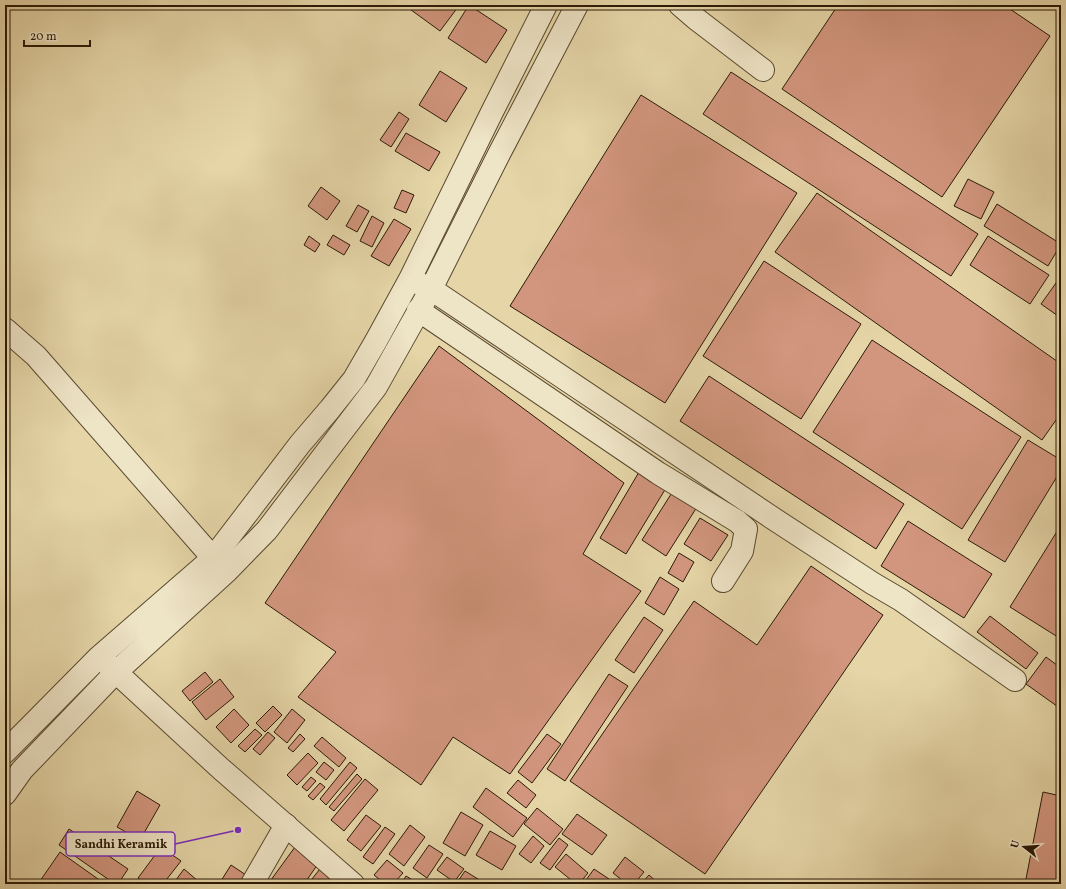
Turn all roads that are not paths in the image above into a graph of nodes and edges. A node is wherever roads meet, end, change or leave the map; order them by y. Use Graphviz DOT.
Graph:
graph roads {
  1 [pos="546,5"];
  2 [pos="577,5"];
  3 [pos="680,5"];
  4 [pos="763,70"];
  5 [pos="410,279"];
  6 [pos="431,289"];
  7 [pos="418,310"];
  8 [pos="5,329"];
  9 [pos="213,558"];
  10 [pos="723,581"];
  11 [pos="98,657"];
  12 [pos="116,672"];
  13 [pos="1015,680"];
  14 [pos="5,752"];
  15 [pos="5,794"];
  16 [pos="286,825"];
  17 [pos="252,884"];
  18 [pos="352,884"];
  1 -- 5 [label="street"];
  2 -- 6 [label="street"];
  3 -- 4 [label="street"];
  5 -- 6 [label="street"];
  5 -- 9 [label="street"];
  6 -- 7 [label="street"];
  6 -- 13 [label="street"];
  7 -- 10 [label="street"];
  7 -- 12 [label="street"];
  8 -- 9 [label="street"];
  9 -- 11 [label="street"];
  11 -- 12 [label="street"];
  11 -- 14 [label="street"];
  12 -- 15 [label="street"];
  12 -- 16 [label="street"];
  16 -- 17 [label="street"];
  16 -- 18 [label="street"];
}
